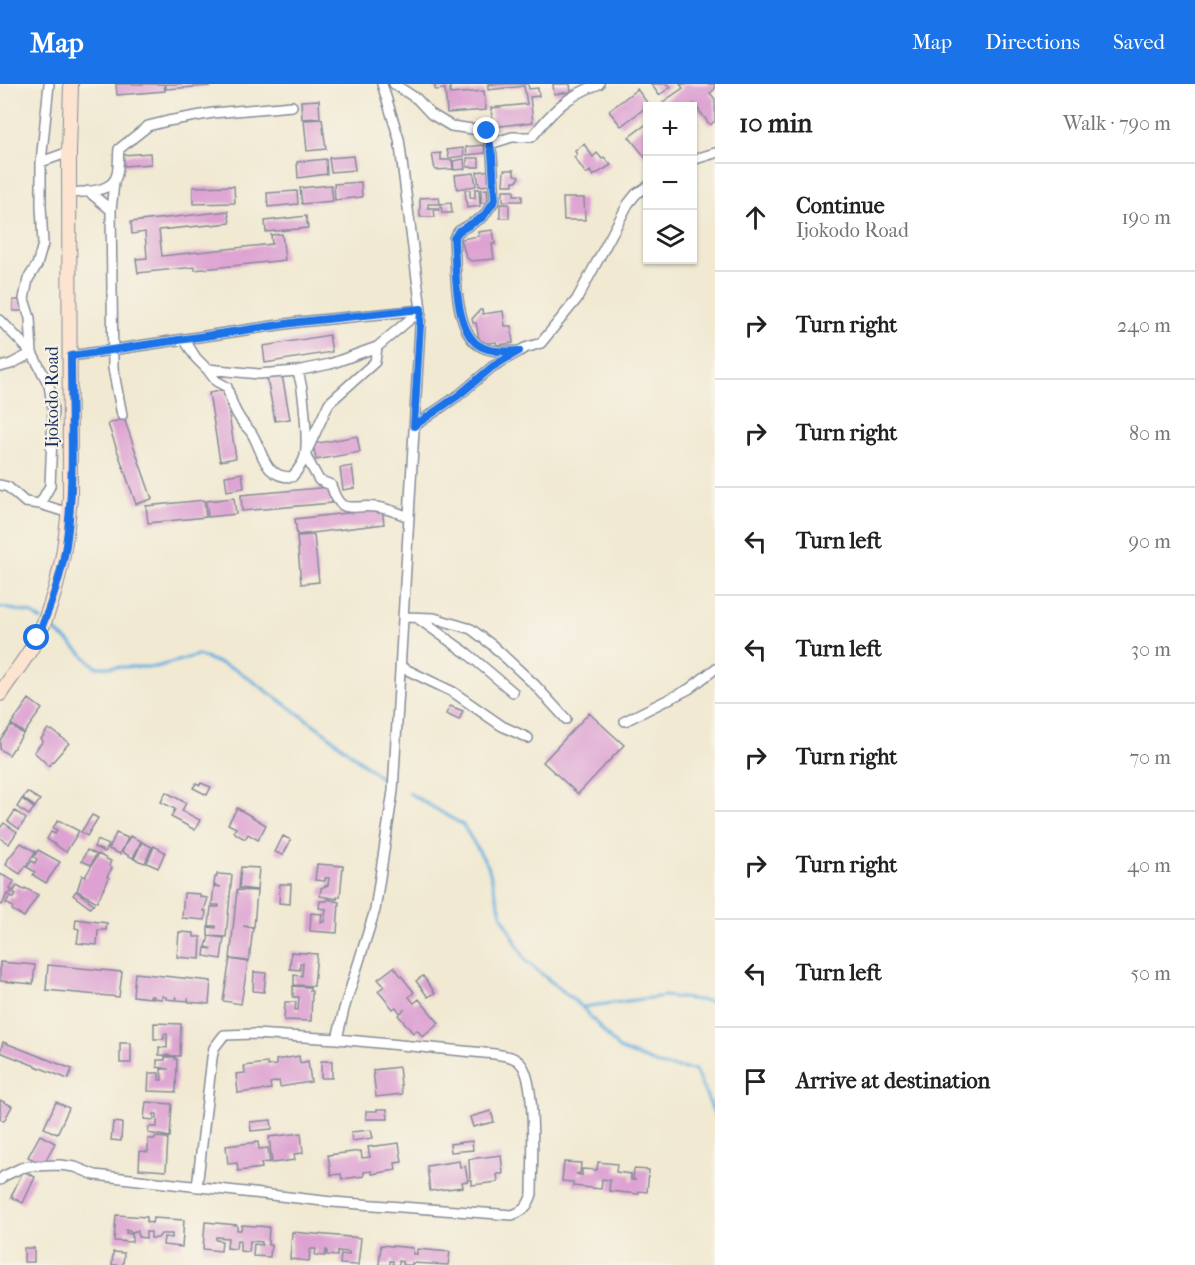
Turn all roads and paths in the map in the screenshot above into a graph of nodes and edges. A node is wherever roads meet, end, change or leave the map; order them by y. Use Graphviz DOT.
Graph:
graph roads {
  1 [pos="49,84"];
  2 [pos="71,84"];
  3 [pos="382,84"];
  4 [pos="394,84"];
  5 [pos="415,84"];
  6 [pos="599,84"];
  7 [pos="409,93"];
  8 [pos="292,106"];
  9 [pos="490,144"];
  10 [pos="69,153"];
  11 [pos="715,153"];
  12 [pos="697,159"];
  13 [pos="41,162"];
  14 [pos="114,183"];
  15 [pos="643,189"];
  16 [pos="88,191"];
  17 [pos="70,193"];
  18 [pos="111,210"];
  19 [pos="421,309"];
  20 [pos="0,320"];
  21 [pos="184,339"];
  22 [pos="377,347"];
  23 [pos="112,350"];
  24 [pos="519,351"];
  25 [pos="32,353"];
  26 [pos="71,356"];
  27 [pos="0,367"];
  28 [pos="207,369"];
  29 [pos="297,371"];
  30 [pos="122,415"];
  31 [pos="414,426"];
  32 [pos="305,455"];
  33 [pos="0,485"];
  34 [pos="40,504"];
  35 [pos="69,513"];
  36 [pos="409,517"];
  37 [pos="404,617"];
  38 [pos="417,617"];
  39 [pos="401,667"];
  40 [pos="715,669"];
  41 [pos="513,692"];
  42 [pos="0,694"];
  43 [pos="567,719"];
  44 [pos="625,721"];
  45 [pos="528,738"];
  46 [pos="337,1039"];
  47 [pos="0,1180"];
  48 [pos="197,1186"];
  1 -- 13 [label="street"];
  2 -- 10 [label="main road, Ijokodo Road"];
  3 -- 19 [label="street"];
  4 -- 7 [label="street"];
  5 -- 7 [label="street"];
  6 -- 9 [label="street"];
  7 -- 9 [label="street"];
  8 -- 14 [label="street"];
  9 -- 24 [label="street"];
  10 -- 13 [label="street"];
  10 -- 17 [label="main road, Ijokodo Road"];
  11 -- 12 [label="street"];
  13 -- 25 [label="street"];
  14 -- 16 [label="street"];
  14 -- 18 [label="street"];
  15 -- 24 [label="street"];
  16 -- 17 [label="street"];
  16 -- 18 [label="street"];
  17 -- 26 [label="main road, Ijokodo Road"];
  18 -- 23 [label="street"];
  19 -- 21 [label="street"];
  19 -- 22 [label="street"];
  19 -- 31 [label="street"];
  20 -- 25 [label="street"];
  21 -- 23 [label="street"];
  21 -- 28 [label="street"];
  22 -- 29 [label="street"];
  22 -- 32 [label="street"];
  23 -- 26 [label="street"];
  23 -- 30 [label="street"];
  24 -- 31 [label="street"];
  25 -- 27 [label="street"];
  25 -- 34 [label="street"];
  26 -- 35 [label="main road, Ijokodo Road"];
  28 -- 29 [label="street"];
  28 -- 32 [label="street"];
  29 -- 32 [label="street"];
  31 -- 36 [label="street"];
  32 -- 36 [label="street"];
  33 -- 34 [label="street"];
  34 -- 35 [label="street"];
  35 -- 42 [label="main road, Ijokodo Road"];
  36 -- 37 [label="street"];
  37 -- 38 [label="street"];
  37 -- 39 [label="street"];
  38 -- 41 [label="street"];
  38 -- 43 [label="street"];
  39 -- 45 [label="street"];
  39 -- 46 [label="street"];
  40 -- 44 [label="street"];
  46 -- 48 [label="street"];
  46 -- 48 [label="street"];
  47 -- 48 [label="street"];
}
